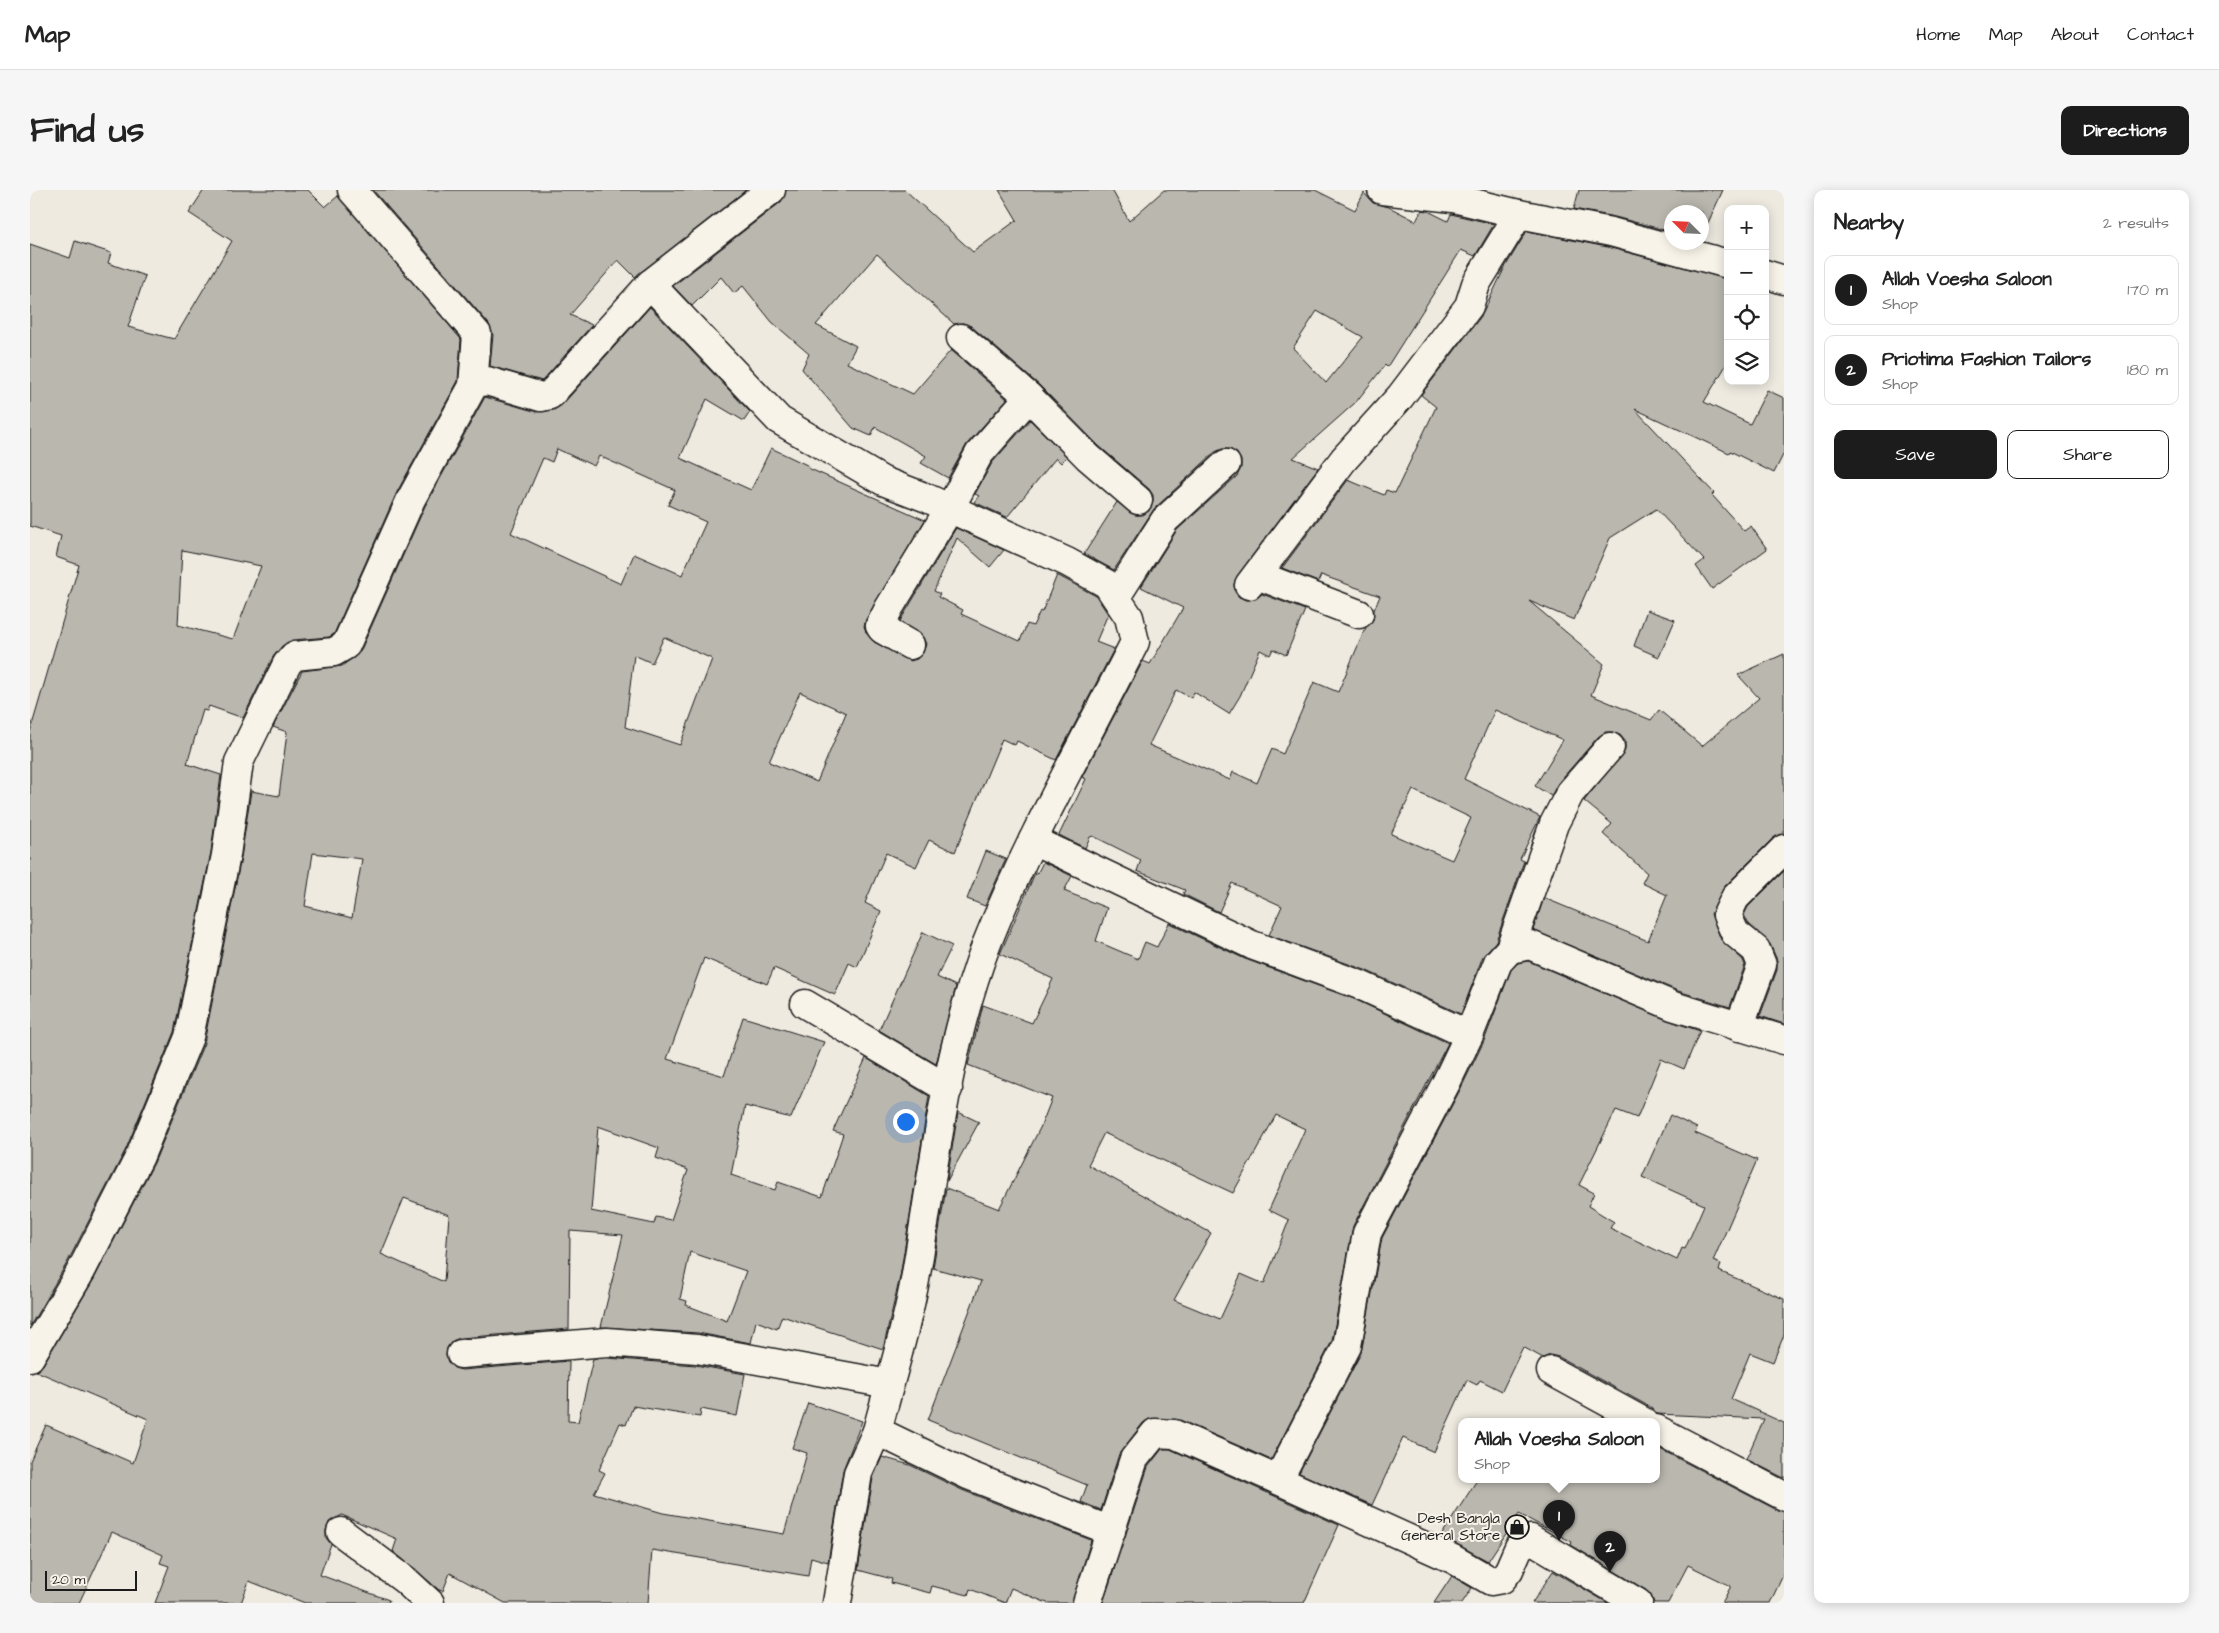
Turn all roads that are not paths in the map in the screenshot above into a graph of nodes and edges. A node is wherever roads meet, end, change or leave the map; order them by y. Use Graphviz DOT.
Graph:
graph roads {
  1 [pos="352,190"];
  2 [pos="771,190"];
  3 [pos="1382,190"];
  4 [pos="1519,214"];
  5 [pos="1724,263"];
  6 [pos="1769,275"];
  7 [pos="1784,280"];
  8 [pos="650,284"];
  9 [pos="961,338"];
  10 [pos="473,386"];
  11 [pos="1029,397"];
  12 [pos="1226,464"];
  13 [pos="1138,500"];
  14 [pos="950,508"];
  15 [pos="1116,597"];
  16 [pos="1359,614"];
  17 [pos="910,645"];
  18 [pos="1610,747"];
  19 [pos="1033,840"];
  20 [pos="1784,849"];
  21 [pos="1510,949"];
  22 [pos="805,1004"];
  23 [pos="1739,1027"];
  24 [pos="1469,1035"];
  25 [pos="1784,1040"];
  26 [pos="948,1089"];
  27 [pos="461,1354"];
  28 [pos="30,1357"];
  29 [pos="1551,1371"];
  30 [pos="889,1384"];
  31 [pos="1637,1418"];
  32 [pos="877,1431"];
  33 [pos="1660,1431"];
  34 [pos="1278,1480"];
  35 [pos="1784,1496"];
  36 [pos="1111,1531"];
  37 [pos="341,1532"];
  38 [pos="430,1603"];
  39 [pos="837,1603"];
  40 [pos="1087,1603"];
  41 [pos="1638,1603"];
  1 -- 10 [label="street"];
  2 -- 8 [label="street"];
  3 -- 4 [label="street"];
  4 -- 5 [label="street"];
  4 -- 16 [label="street"];
  6 -- 7 [label="street"];
  8 -- 10 [label="street"];
  8 -- 14 [label="street"];
  9 -- 11 [label="street"];
  10 -- 28 [label="street"];
  11 -- 13 [label="street"];
  11 -- 14 [label="street"];
  12 -- 15 [label="street"];
  14 -- 15 [label="street"];
  14 -- 17 [label="street"];
  15 -- 19 [label="street"];
  18 -- 21 [label="street"];
  19 -- 24 [label="street"];
  19 -- 26 [label="street"];
  20 -- 23 [label="street"];
  21 -- 23 [label="street"];
  21 -- 24 [label="street"];
  22 -- 26 [label="street"];
  23 -- 25 [label="street"];
  24 -- 34 [label="street"];
  26 -- 30 [label="street"];
  27 -- 30 [label="street"];
  29 -- 31 [label="street"];
  30 -- 32 [label="street"];
  32 -- 36 [label="street"];
  32 -- 39 [label="street"];
  33 -- 35 [label="street"];
  34 -- 36 [label="street"];
  34 -- 41 [label="street"];
  36 -- 40 [label="street"];
  37 -- 38 [label="street"];
}
